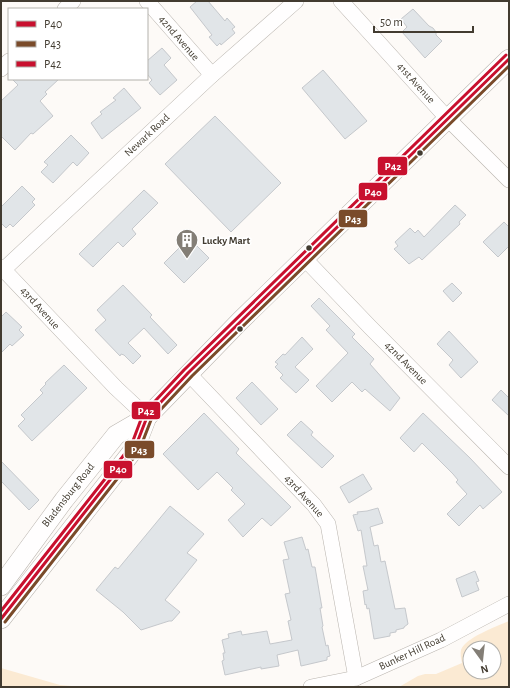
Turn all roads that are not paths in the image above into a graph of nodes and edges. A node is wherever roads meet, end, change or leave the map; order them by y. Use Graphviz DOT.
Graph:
graph roads {
  1 [pos="147,1"];
  2 [pos="296,1"];
  3 [pos="341,1"];
  4 [pos="509,59"];
  5 [pos="212,75"];
  6 [pos="447,118"];
  7 [pos="509,180"];
  8 [pos="304,258"];
  9 [pos="2,270"];
  10 [pos="188,373"];
  11 [pos="147,416"];
  12 [pos="509,467"];
  13 [pos="1,586"];
  14 [pos="509,604"];
  15 [pos="1,619"];
  16 [pos="356,678"];
  17 [pos="311,687"];
  1 -- 5 [label="street, 42nd Avenue"];
  2 -- 5 [label="street, Newark Road"];
  3 -- 6 [label="street, 41st Avenue"];
  4 -- 6 [label="main road, Bladensburg Road"];
  5 -- 9 [label="street, Newark Road"];
  6 -- 7 [label="street, 41st Avenue"];
  6 -- 8 [label="main road, Bladensburg Road"];
  8 -- 10 [label="main road, Bladensburg Road"];
  8 -- 12 [label="street, 42nd Avenue"];
  9 -- 11 [label="street, 43rd Avenue"];
  10 -- 11 [label="main road, Bladensburg Road"];
  10 -- 16 [label="street, 43rd Avenue"];
  11 -- 13 [label="main road, Bladensburg Road"];
  11 -- 15 [label="main road, Bladensburg Road"];
  14 -- 16 [label="street, Bunker Hill Road"];
  16 -- 17 [label="street, Bunker Hill Road"];
}
